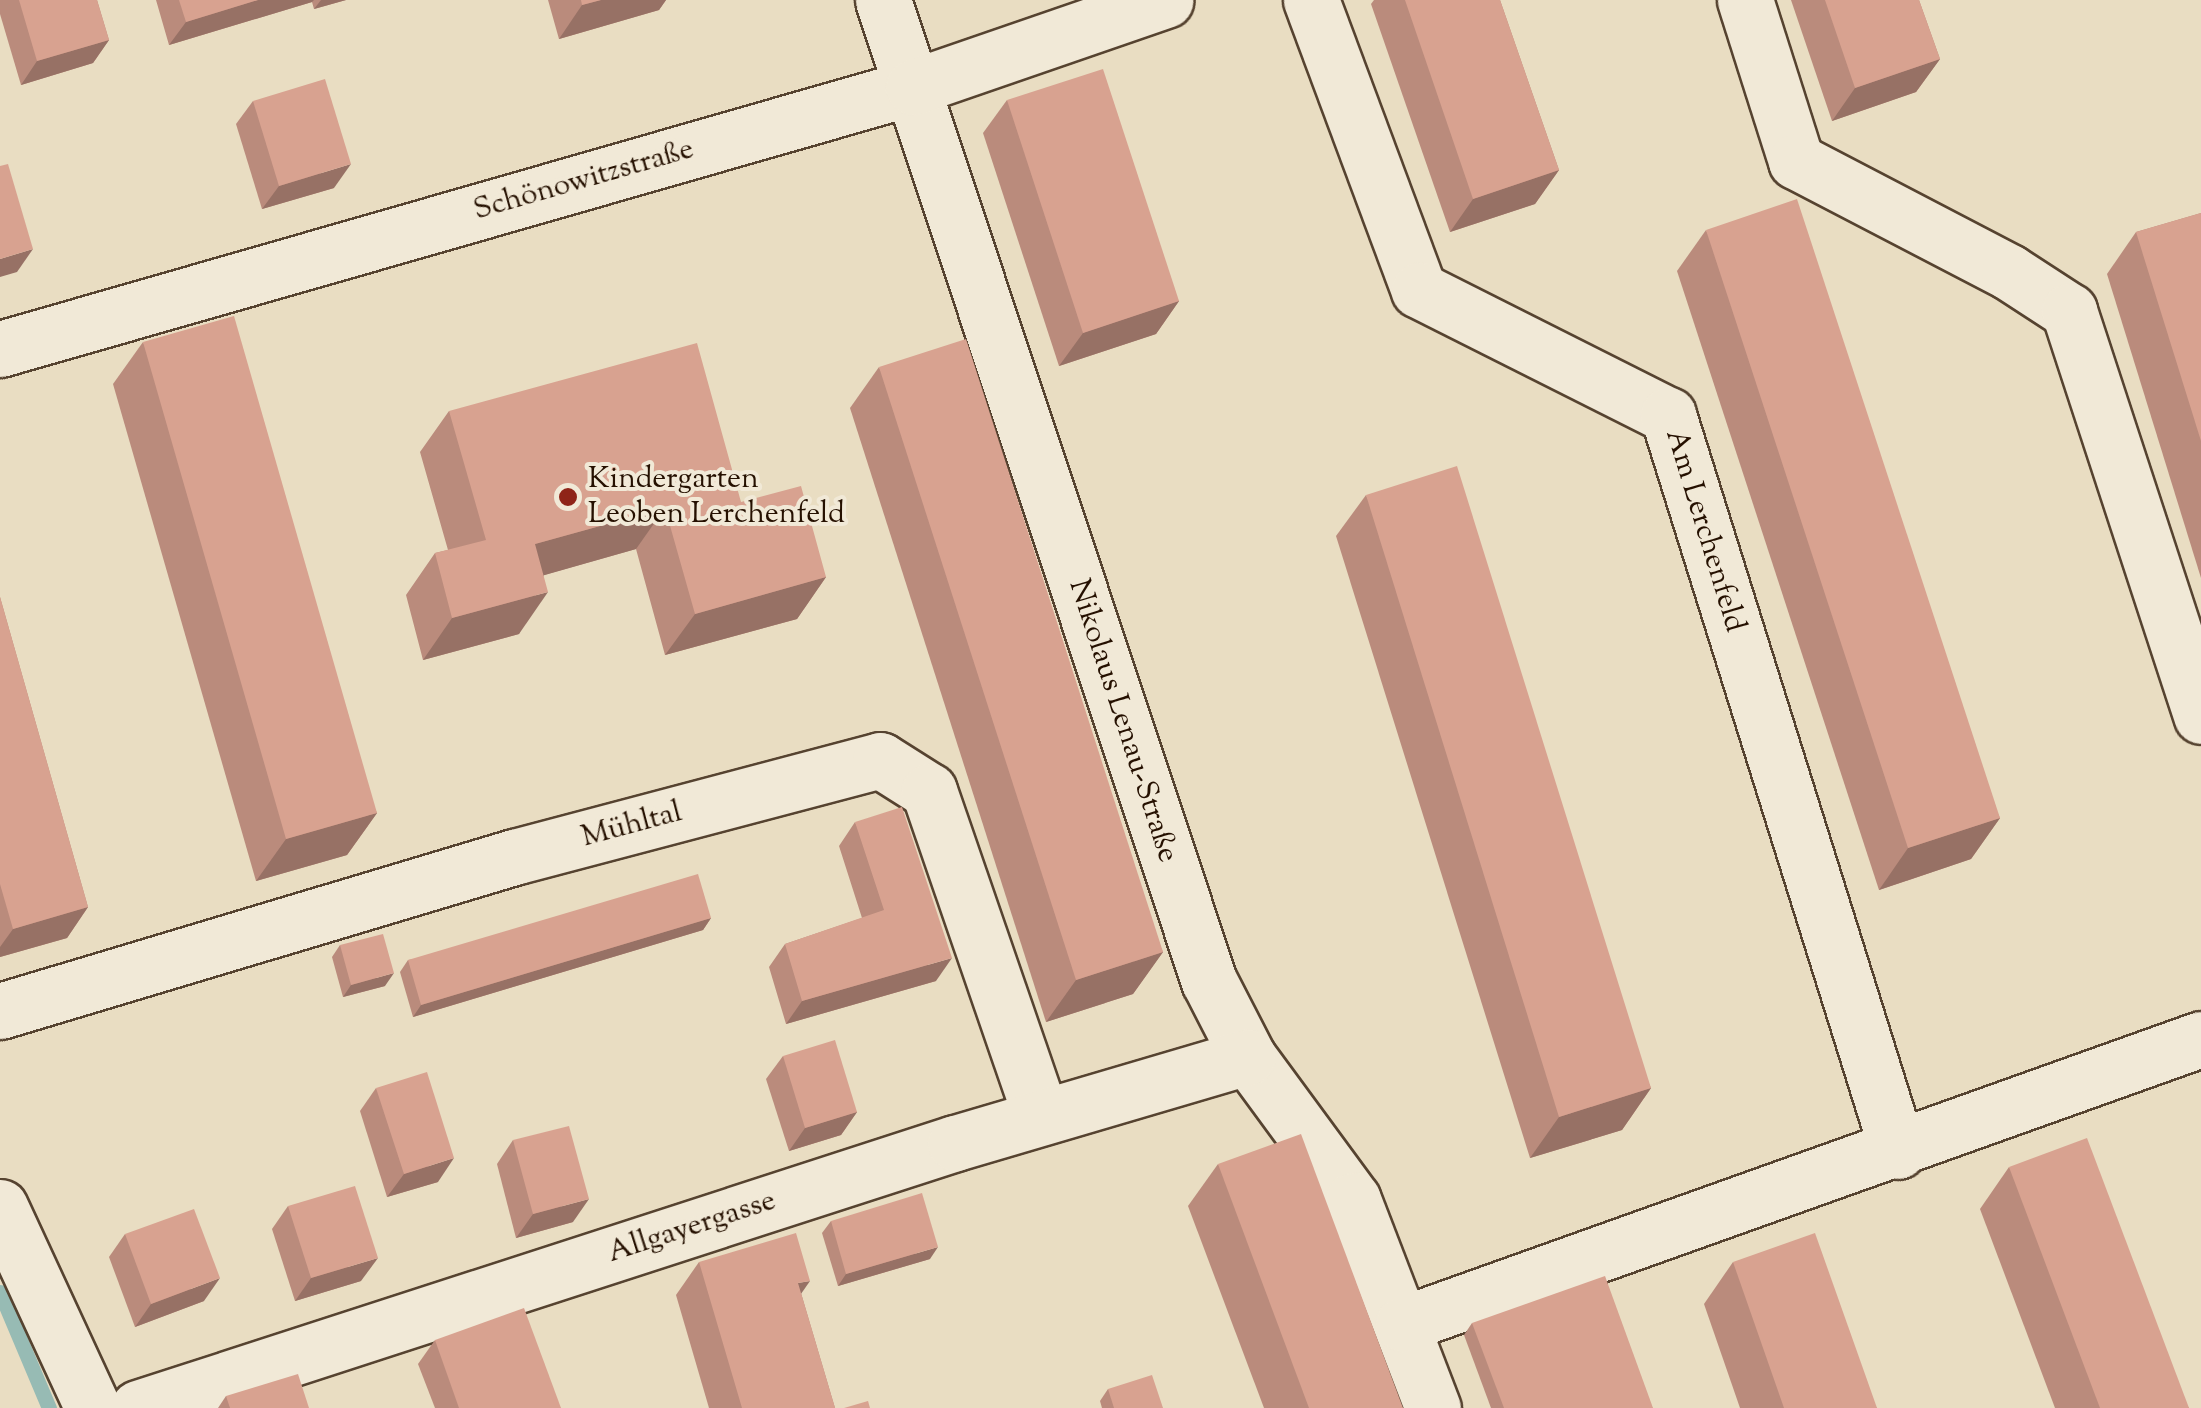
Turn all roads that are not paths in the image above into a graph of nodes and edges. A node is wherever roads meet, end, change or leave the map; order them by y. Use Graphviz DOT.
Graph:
graph roads {
  1 [pos="883,0"];
  2 [pos="1165,0"];
  3 [pos="1311,0"];
  4 [pos="1745,0"];
  5 [pos="913,87"];
  6 [pos="0,349"];
  7 [pos="2201,716"];
  8 [pos="0,1012"];
  9 [pos="2201,1040"];
  10 [pos="1248,1057"];
  11 [pos="1041,1116"];
  12 [pos="1898,1150"];
  13 [pos="0,1208"];
  14 [pos="1403,1324"];
  15 [pos="93,1408"];
  16 [pos="138,1408"];
  17 [pos="1433,1408"];
  1 -- 5 [label="street, Nikolaus Lenau-Straße"];
  2 -- 5 [label="street, Schönowitzstraße"];
  3 -- 12 [label="street, Am Lerchenfeld"];
  4 -- 7 [label="street"];
  5 -- 6 [label="street, Schönowitzstraße"];
  5 -- 10 [label="street, Nikolaus Lenau-Straße"];
  8 -- 11 [label="street, Mühltal"];
  9 -- 12 [label="street"];
  10 -- 11 [label="street, Allgayergasse"];
  10 -- 14 [label="street, Nikolaus Lenau-Straße"];
  11 -- 16 [label="street, Allgayergasse"];
  12 -- 14 [label="street"];
  13 -- 15 [label="street"];
  14 -- 17 [label="street, Nikolaus Lenau-Straße"];
}
